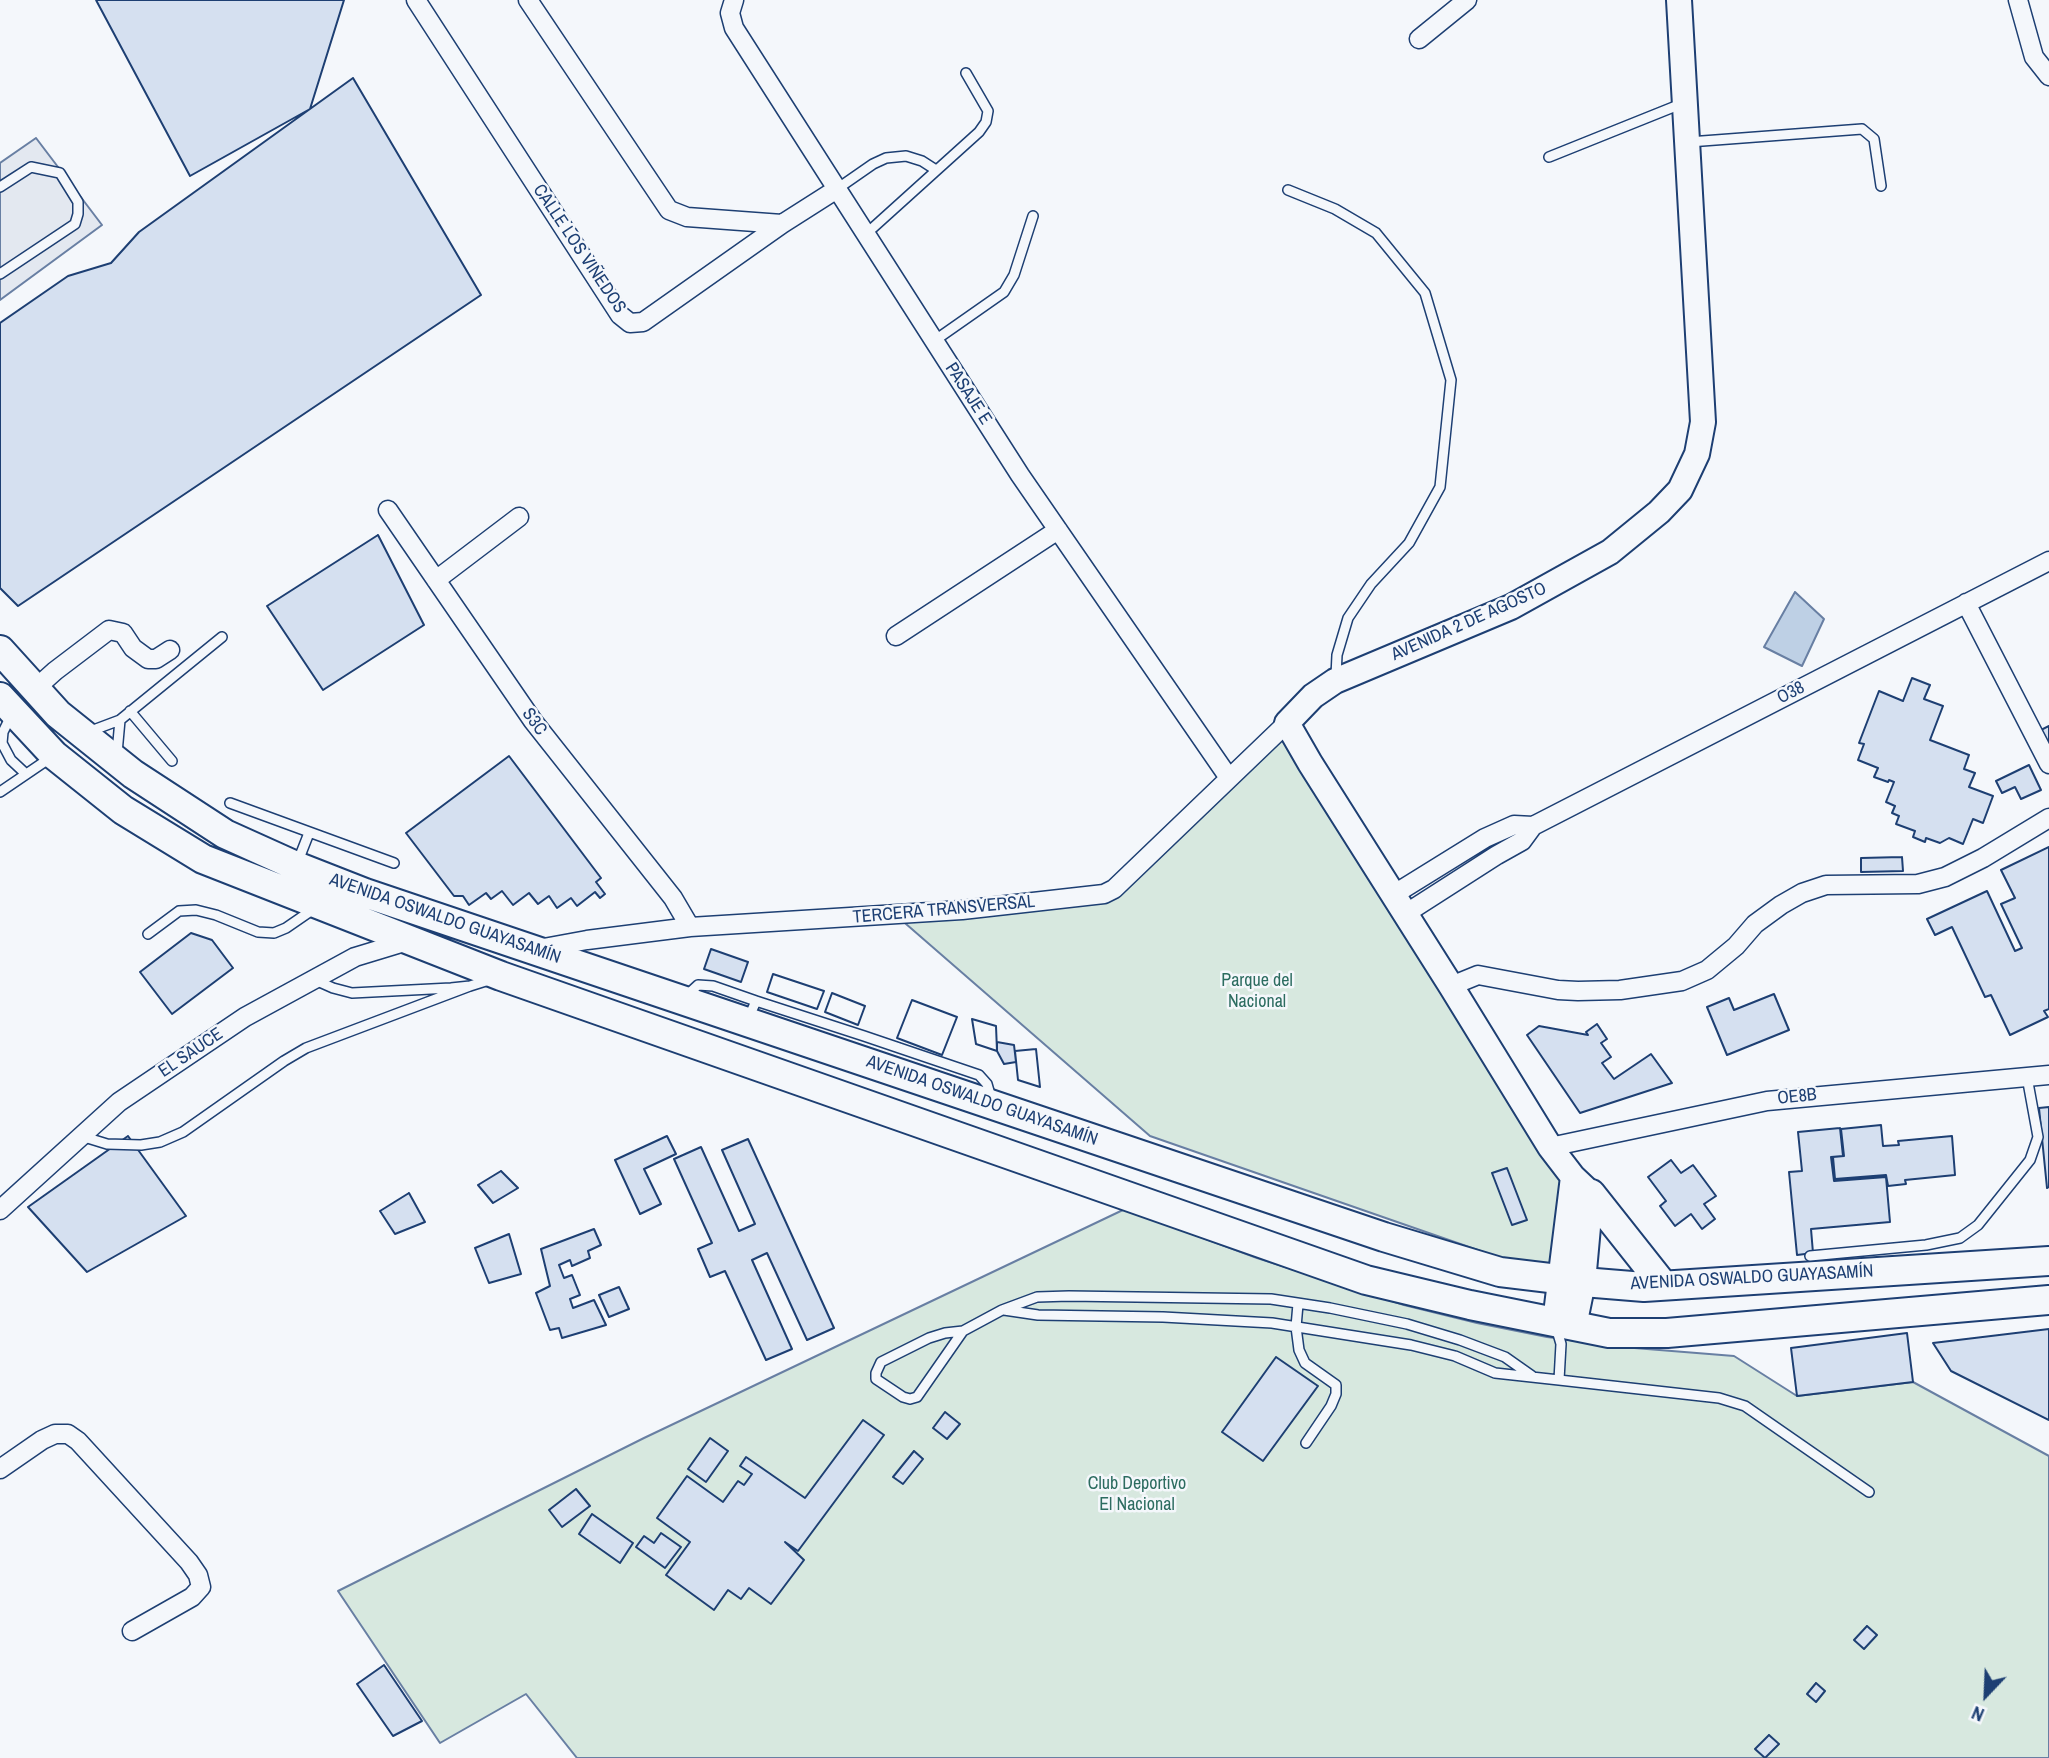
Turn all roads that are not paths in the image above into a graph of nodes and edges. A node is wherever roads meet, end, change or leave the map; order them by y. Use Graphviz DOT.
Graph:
graph roads {
  1 [pos="416,0"];
  2 [pos="528,0"];
  3 [pos="734,0"];
  4 [pos="1467,0"];
  5 [pos="1679,0"];
  6 [pos="2018,0"];
  7 [pos="1419,39"];
  8 [pos="966,73"];
  9 [pos="2049,76"];
  10 [pos="1685,103"];
  11 [pos="1688,142"];
  12 [pos="1549,157"];
  13 [pos="936,170"];
  14 [pos="1881,186"];
  15 [pos="0,187"];
  16 [pos="837,190"];
  17 [pos="1288,190"];
  18 [pos="1033,216"];
  19 [pos="782,224"];
  20 [pos="866,234"];
  21 [pos="0,274"];
  22 [pos="934,341"];
  23 [pos="388,510"];
  24 [pos="519,517"];
  25 [pos="1058,530"];
  26 [pos="2049,561"];
  27 [pos="436,580"];
  28 [pos="1966,603"];
  29 [pos="896,636"];
  30 [pos="222,637"];
  31 [pos="0,650"];
  32 [pos="170,650"];
  33 [pos="1335,681"];
  34 [pos="35,689"];
  35 [pos="7,704"];
  36 [pos="130,711"];
  37 [pos="120,720"];
  38 [pos="1287,723"];
  39 [pos="83,734"];
  40 [pos="54,755"];
  41 [pos="116,760"];
  42 [pos="172,761"];
  43 [pos="2049,764"];
  44 [pos="26,774"];
  45 [pos="1229,778"];
  46 [pos="0,792"];
  47 [pos="230,803"];
  48 [pos="2049,818"];
  49 [pos="309,833"];
  50 [pos="394,863"];
  51 [pos="296,866"];
  52 [pos="1399,904"];
  53 [pos="320,905"];
  54 [pos="690,927"];
  55 [pos="148,934"];
  56 [pos="411,940"];
  57 [pos="535,949"];
  58 [pos="501,976"];
  59 [pos="315,980"];
  60 [pos="470,986"];
  61 [pos="1451,986"];
  62 [pos="2049,1075"];
  63 [pos="2027,1077"];
  64 [pos="81,1136"];
  65 [pos="1550,1146"];
  66 [pos="1582,1185"];
  67 [pos="0,1210"];
  68 [pos="1810,1256"];
  69 [pos="2049,1261"];
  70 [pos="1572,1281"];
  71 [pos="1663,1284"];
  72 [pos="2045,1303"];
  73 [pos="1298,1304"];
  74 [pos="1002,1310"];
  75 [pos="1296,1327"];
  76 [pos="962,1331"];
  77 [pos="1563,1331"];
  78 [pos="1532,1376"];
  79 [pos="1559,1380"];
  80 [pos="1306,1443"];
  81 [pos="0,1469"];
  82 [pos="1869,1492"];
  83 [pos="132,1631"];
  1 -- 19 [label="street, CALLE LOS VIÑEDOS"];
  2 -- 19 [label="street"];
  3 -- 16 [label="street, PASAJE E"];
  4 -- 7 [label="street"];
  5 -- 10 [label="main road, AVENIDA 2 DE AGOSTO"];
  6 -- 9 [label="street"];
  8 -- 13 [label="lane"];
  10 -- 11 [label="main road, AVENIDA 2 DE AGOSTO"];
  10 -- 12 [label="lane"];
  11 -- 14 [label="lane"];
  11 -- 33 [label="main road, AVENIDA 2 DE AGOSTO"];
  13 -- 16 [label="lane"];
  13 -- 20 [label="lane"];
  15 -- 21 [label="lane"];
  16 -- 19 [label="street, CALLE LOS VIÑEDOS"];
  16 -- 20 [label="street, PASAJE E"];
  17 -- 33 [label="lane"];
  18 -- 22 [label="lane"];
  20 -- 22 [label="street, PASAJE E"];
  22 -- 25 [label="street, PASAJE E"];
  23 -- 27 [label="street, S3C"];
  24 -- 27 [label="street"];
  25 -- 29 [label="street"];
  25 -- 45 [label="street, PASAJE E"];
  26 -- 28 [label="street, O38"];
  27 -- 54 [label="street, S3C"];
  28 -- 43 [label="street"];
  28 -- 52 [label="street, O38"];
  30 -- 36 [label="lane"];
  31 -- 34 [label="main road, AVENIDA OSWALDO GUAYASAMÍN"];
  32 -- 34 [label="street"];
  33 -- 38 [label="main road, AVENIDA 2 DE AGOSTO"];
  34 -- 39 [label="main road, AVENIDA OSWALDO GUAYASAMÍN"];
  35 -- 40 [label="main road, AVENIDA OSWALDO GUAYASAMÍN"];
  35 -- 44 [label="lane"];
  36 -- 37 [label="lane"];
  36 -- 42 [label="lane"];
  37 -- 39 [label="lane"];
  37 -- 41 [label="lane"];
  38 -- 45 [label="street, TERCERA TRANSVERSAL"];
  38 -- 52 [label="main road"];
  39 -- 41 [label="main road, AVENIDA OSWALDO GUAYASAMÍN"];
  40 -- 44 [label="lane"];
  40 -- 53 [label="main road, AVENIDA OSWALDO GUAYASAMÍN"];
  41 -- 51 [label="main road, AVENIDA OSWALDO GUAYASAMÍN"];
  44 -- 46 [label="lane"];
  45 -- 54 [label="street, TERCERA TRANSVERSAL"];
  47 -- 49 [label="lane"];
  48 -- 61 [label="street"];
  49 -- 50 [label="lane"];
  49 -- 51 [label="lane"];
  51 -- 57 [label="main road, AVENIDA OSWALDO GUAYASAMÍN"];
  52 -- 61 [label="main road"];
  53 -- 55 [label="lane"];
  53 -- 56 [label="main road, AVENIDA OSWALDO GUAYASAMÍN"];
  54 -- 57 [label="street, TERCERA TRANSVERSAL"];
  56 -- 58 [label="main road, AVENIDA OSWALDO GUAYASAMÍN"];
  56 -- 59 [label="street, EL SAUCE"];
  57 -- 70 [label="main road, AVENIDA OSWALDO GUAYASAMÍN"];
  58 -- 60 [label="lane"];
  58 -- 77 [label="main road, AVENIDA OSWALDO GUAYASAMÍN"];
  59 -- 60 [label="lane"];
  59 -- 64 [label="street, EL SAUCE"];
  60 -- 64 [label="lane"];
  61 -- 65 [label="main road"];
  62 -- 63 [label="street, OE8B"];
  63 -- 65 [label="street, OE8B"];
  63 -- 68 [label="lane"];
  64 -- 67 [label="street, EL SAUCE"];
  65 -- 66 [label="main road"];
  66 -- 70 [label="main road"];
  66 -- 71 [label="main road"];
  69 -- 71 [label="main road, AVENIDA OSWALDO GUAYASAMÍN"];
  70 -- 71 [label="main road, AVENIDA OSWALDO GUAYASAMÍN"];
  70 -- 77 [label="main road"];
  72 -- 77 [label="main road, AVENIDA OSWALDO GUAYASAMÍN"];
  73 -- 74 [label="lane"];
  73 -- 75 [label="lane"];
  73 -- 78 [label="lane"];
  74 -- 75 [label="lane"];
  74 -- 76 [label="lane"];
  75 -- 78 [label="lane"];
  75 -- 80 [label="lane"];
  76 -- 76 [label="lane"];
  77 -- 79 [label="lane"];
  78 -- 79 [label="lane"];
  79 -- 82 [label="lane"];
  81 -- 83 [label="street"];
}
